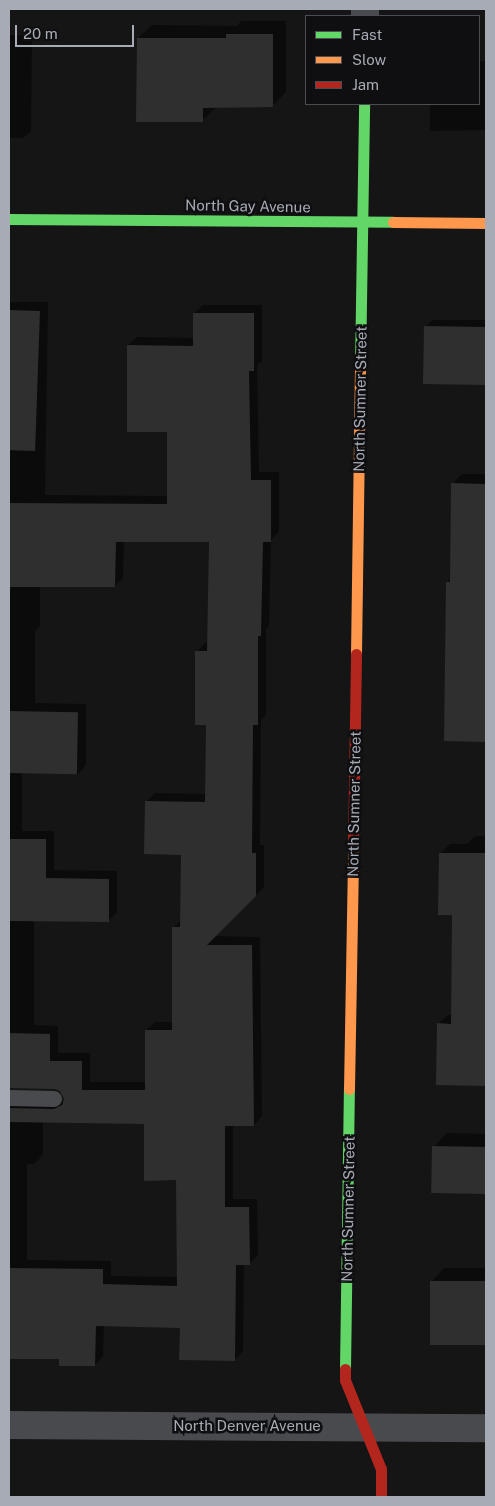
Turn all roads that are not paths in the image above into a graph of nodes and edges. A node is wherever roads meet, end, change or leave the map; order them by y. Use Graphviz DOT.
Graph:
graph roads {
  1 [pos="364,105"];
  2 [pos="9,219"];
  3 [pos="362,223"];
  4 [pos="486,223"];
  5 [pos="9,1098"];
  6 [pos="54,1099"];
  7 [pos="9,1425"];
  8 [pos="364,1427"];
  9 [pos="486,1428"];
  10 [pos="381,1497"];
  1 -- 3 [label="street, North Sumner Street"];
  2 -- 3 [label="street, North Gay Avenue"];
  3 -- 4 [label="street, North Gay Avenue"];
  3 -- 8 [label="street, North Sumner Street"];
  5 -- 6 [label="lane"];
  7 -- 8 [label="street, North Denver Avenue"];
  8 -- 9 [label="street, North Denver Avenue"];
  8 -- 10 [label="street, North Sumner Street"];
}
